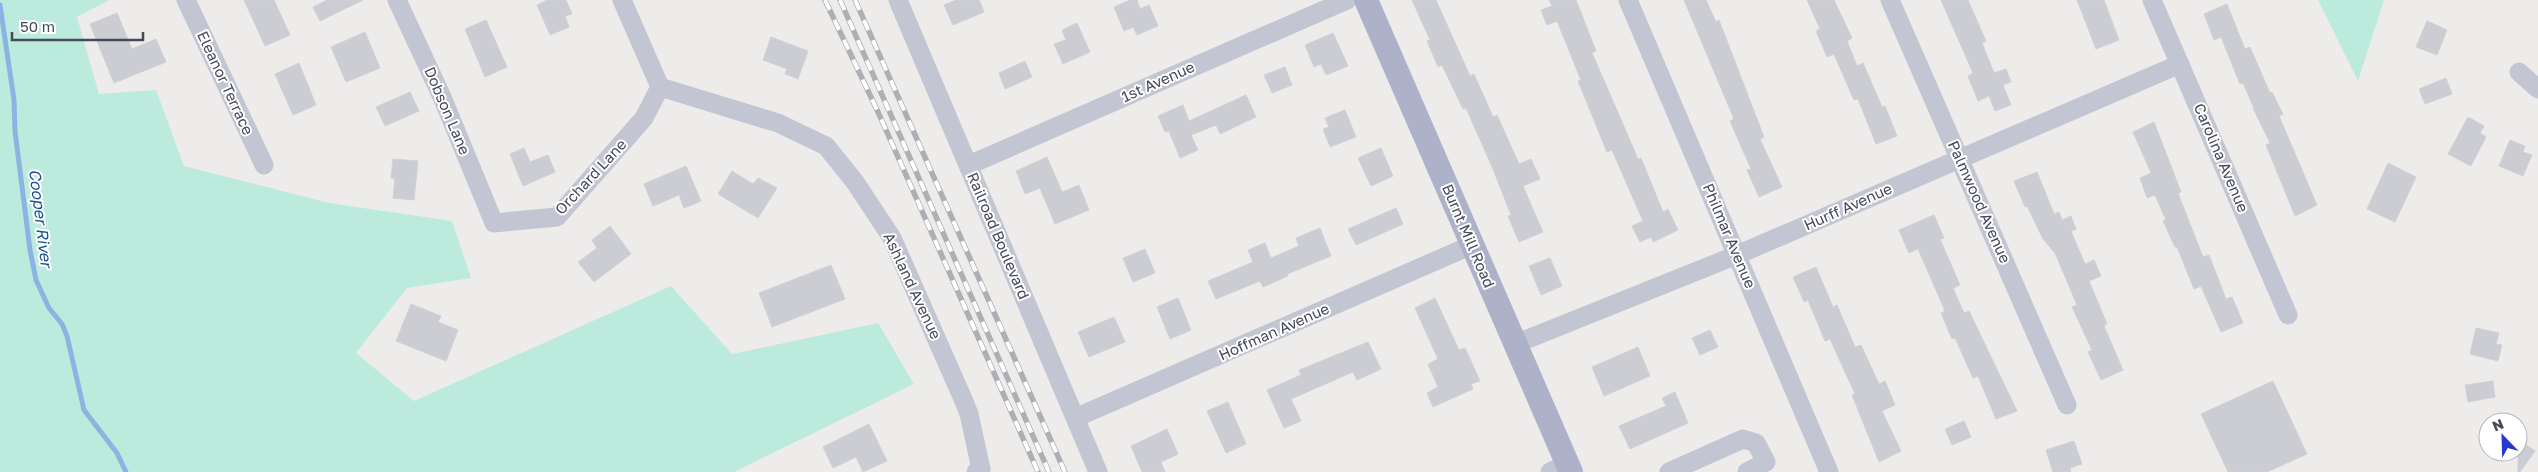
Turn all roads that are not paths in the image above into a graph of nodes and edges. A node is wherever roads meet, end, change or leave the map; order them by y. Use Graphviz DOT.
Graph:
graph roads {
  1 [pos="186,0"];
  2 [pos="397,0"];
  3 [pos="622,0"];
  4 [pos="898,0"];
  5 [pos="1347,0"];
  6 [pos="1366,0"];
  7 [pos="1628,0"];
  8 [pos="1890,0"];
  9 [pos="2152,0"];
  10 [pos="2180,64"];
  11 [pos="2519,72"];
  12 [pos="660,87"];
  13 [pos="2538,89"];
  14 [pos="1960,158"];
  15 [pos="264,165"];
  16 [pos="969,165"];
  17 [pos="494,223"];
  18 [pos="1472,245"];
  19 [pos="1737,255"];
  20 [pos="2288,315"];
  21 [pos="1515,344"];
  22 [pos="2067,405"];
  23 [pos="1075,418"];
  24 [pos="1761,468"];
  25 [pos="1563,469"];
  26 [pos="978,470"];
  27 [pos="1098,472"];
  28 [pos="1669,472"];
  29 [pos="1829,472"];
  1 -- 15 [label="street, Eleanor Terrace"];
  2 -- 17 [label="street, Dobson Lane"];
  3 -- 12 [label="street"];
  4 -- 16 [label="street, Railroad Boulevard"];
  5 -- 16 [label="street, 1st Avenue"];
  6 -- 18 [label="main road, Burnt Mill Road"];
  7 -- 19 [label="street, Philmar Avenue"];
  8 -- 14 [label="street, Palmwood Avenue"];
  9 -- 10 [label="street, Carolina Avenue"];
  10 -- 14 [label="street, Hurff Avenue"];
  10 -- 20 [label="street, Carolina Avenue"];
  11 -- 13 [label="street"];
  12 -- 17 [label="street, Orchard Lane"];
  12 -- 26 [label="street, Ashland Avenue"];
  14 -- 19 [label="street, Hurff Avenue"];
  14 -- 22 [label="street, Palmwood Avenue"];
  16 -- 23 [label="street, Railroad Boulevard"];
  18 -- 21 [label="main road, Burnt Mill Road"];
  18 -- 23 [label="street, Hoffman Avenue"];
  19 -- 21 [label="street, Hurff Avenue"];
  19 -- 29 [label="street, Philmar Avenue"];
  21 -- 25 [label="main road, Burnt Mill Road"];
  23 -- 27 [label="street, Railroad Boulevard"];
  24 -- 28 [label="street"];
}
